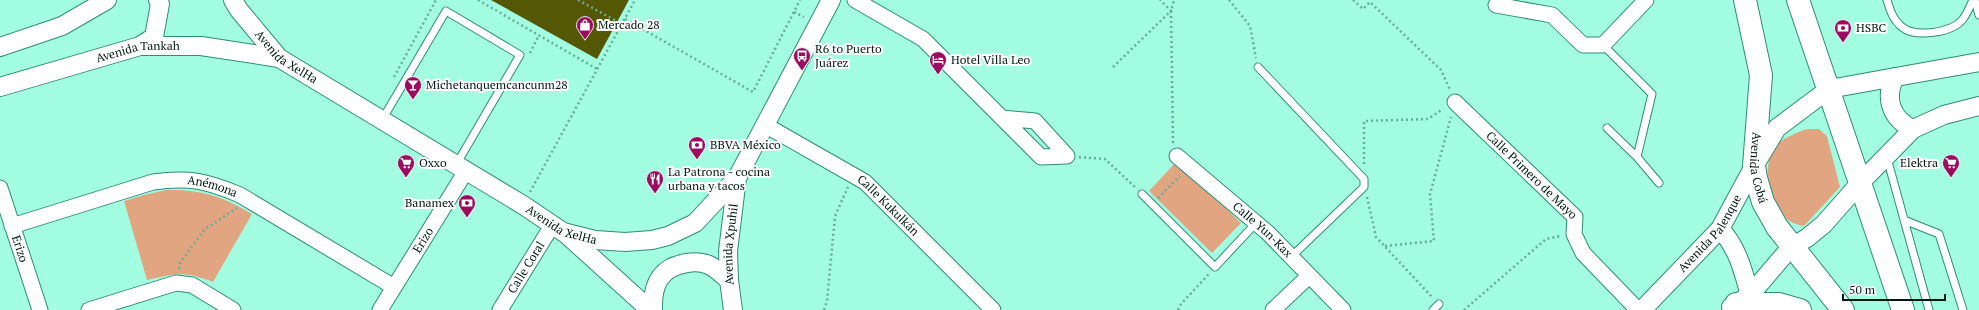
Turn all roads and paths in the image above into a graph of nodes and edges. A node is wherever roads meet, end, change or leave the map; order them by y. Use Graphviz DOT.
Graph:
graph roads {
  1 [pos="107,0"];
  2 [pos="158,0"];
  3 [pos="233,0"];
  4 [pos="436,0"];
  5 [pos="478,0"];
  6 [pos="578,0"];
  7 [pos="635,0"];
  8 [pos="800,0"];
  9 [pos="831,0"];
  10 [pos="856,0"];
  11 [pos="1160,0"];
  12 [pos="1174,0"];
  13 [pos="1229,0"];
  14 [pos="1354,0"];
  15 [pos="1646,0"];
  16 [pos="1745,0"];
  17 [pos="1798,0"];
  18 [pos="1887,0"];
  19 [pos="1974,0"];
  20 [pos="1496,5"];
  21 [pos="1171,11"];
  22 [pos="1979,15"];
  23 [pos="625,19"];
  24 [pos="622,24"];
  25 [pos="1603,44"];
  26 [pos="140,46"];
  27 [pos="0,47"];
  28 [pos="280,58"];
  29 [pos="1979,62"];
  30 [pos="1113,67"];
  31 [pos="1258,67"];
  32 [pos="597,69"];
  33 [pos="1895,77"];
  34 [pos="392,81"];
  35 [pos="0,87"];
  36 [pos="1829,89"];
  37 [pos="1455,102"];
  38 [pos="1979,106"];
  39 [pos="1002,118"];
  40 [pos="382,120"];
  41 [pos="765,125"];
  42 [pos="1607,128"];
  43 [pos="1913,129"];
  44 [pos="1067,156"];
  45 [pos="1177,156"];
  46 [pos="1886,156"];
  47 [pos="1637,157"];
  48 [pos="1189,166"];
  49 [pos="1754,166"];
  50 [pos="461,168"];
  51 [pos="853,175"];
  52 [pos="737,178"];
  53 [pos="1364,179"];
  54 [pos="1659,183"];
  55 [pos="1860,183"];
  56 [pos="1364,187"];
  57 [pos="0,188"];
  58 [pos="1142,194"];
  59 [pos="249,200"];
  60 [pos="523,205"];
  61 [pos="1153,205"];
  62 [pos="1904,220"];
  63 [pos="1256,223"];
  64 [pos="12,226"];
  65 [pos="558,228"];
  66 [pos="1720,229"];
  67 [pos="1574,234"];
  68 [pos="1385,246"];
  69 [pos="1792,247"];
  70 [pos="1291,257"];
  71 [pos="1215,267"];
  72 [pos="1309,276"];
  73 [pos="728,280"];
  74 [pos="176,283"];
  75 [pos="394,286"];
  76 [pos="1738,303"];
  77 [pos="1439,304"];
  78 [pos="40,310"];
  79 [pos="88,310"];
  80 [pos="233,310"];
  81 [pos="380,310"];
  82 [pos="500,310"];
  83 [pos="652,310"];
  84 [pos="733,310"];
  85 [pos="824,310"];
  86 [pos="993,310"];
  87 [pos="1178,310"];
  88 [pos="1273,310"];
  89 [pos="1343,310"];
  90 [pos="1434,310"];
  91 [pos="1464,310"];
  92 [pos="1638,310"];
  93 [pos="1642,310"];
  94 [pos="1800,310"];
  95 [pos="1843,310"];
  96 [pos="1903,310"];
  97 [pos="1929,310"];
  98 [pos="1963,310"];
  1 -- 27 [label="street"];
  2 -- 26 [label="street"];
  3 -- 28 [label="street, Avenida XelHa"];
  4 -- 34 [label="path"];
  5 -- 32 [label="path"];
  6 -- 24 [label="path"];
  7 -- 23 [label="path"];
  8 -- 23 [label="path"];
  9 -- 41 [label="street, Avenida XelHa"];
  10 -- 39 [label="street"];
  11 -- 21 [label="path"];
  12 -- 21 [label="path"];
  13 -- 31 [label="path"];
  14 -- 37 [label="path"];
  15 -- 25 [label="street"];
  16 -- 49 [label="main road, Avenida Cobá"];
  17 -- 36 [label="main road"];
  18 -- 19 [label="lane"];
  19 -- 22 [label="lane"];
  20 -- 25 [label="street"];
  21 -- 30 [label="path"];
  21 -- 45 [label="path"];
  23 -- 24 [label="path"];
  24 -- 32 [label="path"];
  25 -- 47 [label="lane"];
  26 -- 28 [label="street, Avenida Tankah"];
  26 -- 35 [label="street, Avenida Tankah"];
  28 -- 40 [label="street, Avenida XelHa"];
  29 -- 33 [label="street, Avenida Palenque"];
  31 -- 53 [label="lane"];
  32 -- 60 [label="path"];
  33 -- 36 [label="street, Avenida Palenque"];
  33 -- 43 [label="street"];
  36 -- 49 [label="street, Avenida Palenque"];
  36 -- 55 [label="main road"];
  37 -- 53 [label="path"];
  37 -- 67 [label="street, Calle Primero de Mayo"];
  37 -- 68 [label="path"];
  38 -- 43 [label="street"];
  39 -- 44 [label="street"];
  39 -- 44 [label="street"];
  40 -- 50 [label="street, Avenida XelHa"];
  40 -- 50 [label="lane"];
  41 -- 51 [label="street, Calle Kukulkán"];
  41 -- 52 [label="street, Avenida XelHa"];
  42 -- 47 [label="lane"];
  43 -- 46 [label="street"];
  44 -- 58 [label="path"];
  45 -- 48 [label="street, Calle Yun-Kax"];
  46 -- 55 [label="street"];
  46 -- 62 [label="lane"];
  47 -- 54 [label="lane"];
  48 -- 61 [label="path"];
  48 -- 63 [label="street, Calle Yun-Kax"];
  49 -- 66 [label="street, Avenida Palenque"];
  49 -- 69 [label="main road, Avenida Cobá"];
  50 -- 60 [label="street, Avenida XelHa"];
  50 -- 75 [label="street, Erizo"];
  51 -- 85 [label="path"];
  51 -- 86 [label="street, Calle Kukulkán"];
  52 -- 65 [label="street, Avenida XelHa"];
  52 -- 73 [label="street, Avenida Xpuhil"];
  53 -- 56 [label="lane"];
  55 -- 69 [label="street"];
  55 -- 96 [label="main road"];
  56 -- 68 [label="path"];
  56 -- 70 [label="lane"];
  57 -- 64 [label="street, Erizo"];
  58 -- 61 [label="lane"];
  59 -- 64 [label="street, Anémona"];
  59 -- 74 [label="path"];
  59 -- 75 [label="street, Anémona"];
  60 -- 65 [label="street, Avenida XelHa"];
  61 -- 71 [label="lane"];
  62 -- 97 [label="lane"];
  62 -- 98 [label="lane"];
  63 -- 70 [label="street, Calle Yun-Kax"];
  63 -- 71 [label="lane"];
  64 -- 78 [label="street, Erizo"];
  65 -- 82 [label="street, Calle Coral"];
  65 -- 83 [label="street"];
  66 -- 76 [label="street"];
  66 -- 93 [label="street, Avenida Palenque"];
  67 -- 91 [label="path"];
  67 -- 92 [label="street, Calle Primero de Mayo"];
  68 -- 77 [label="path"];
  69 -- 76 [label="street"];
  69 -- 95 [label="main road, Avenida Cobá"];
  70 -- 72 [label="street, Calle Yun-Kax"];
  71 -- 87 [label="path"];
  72 -- 88 [label="street"];
  72 -- 89 [label="street, Calle Yun-Kax"];
  73 -- 83 [label="street"];
  73 -- 84 [label="street, Avenida Xpuhil"];
  74 -- 79 [label="street"];
  74 -- 80 [label="street"];
  75 -- 81 [label="street, Erizo"];
  76 -- 94 [label="main road"];
  77 -- 90 [label="lane"];
}
